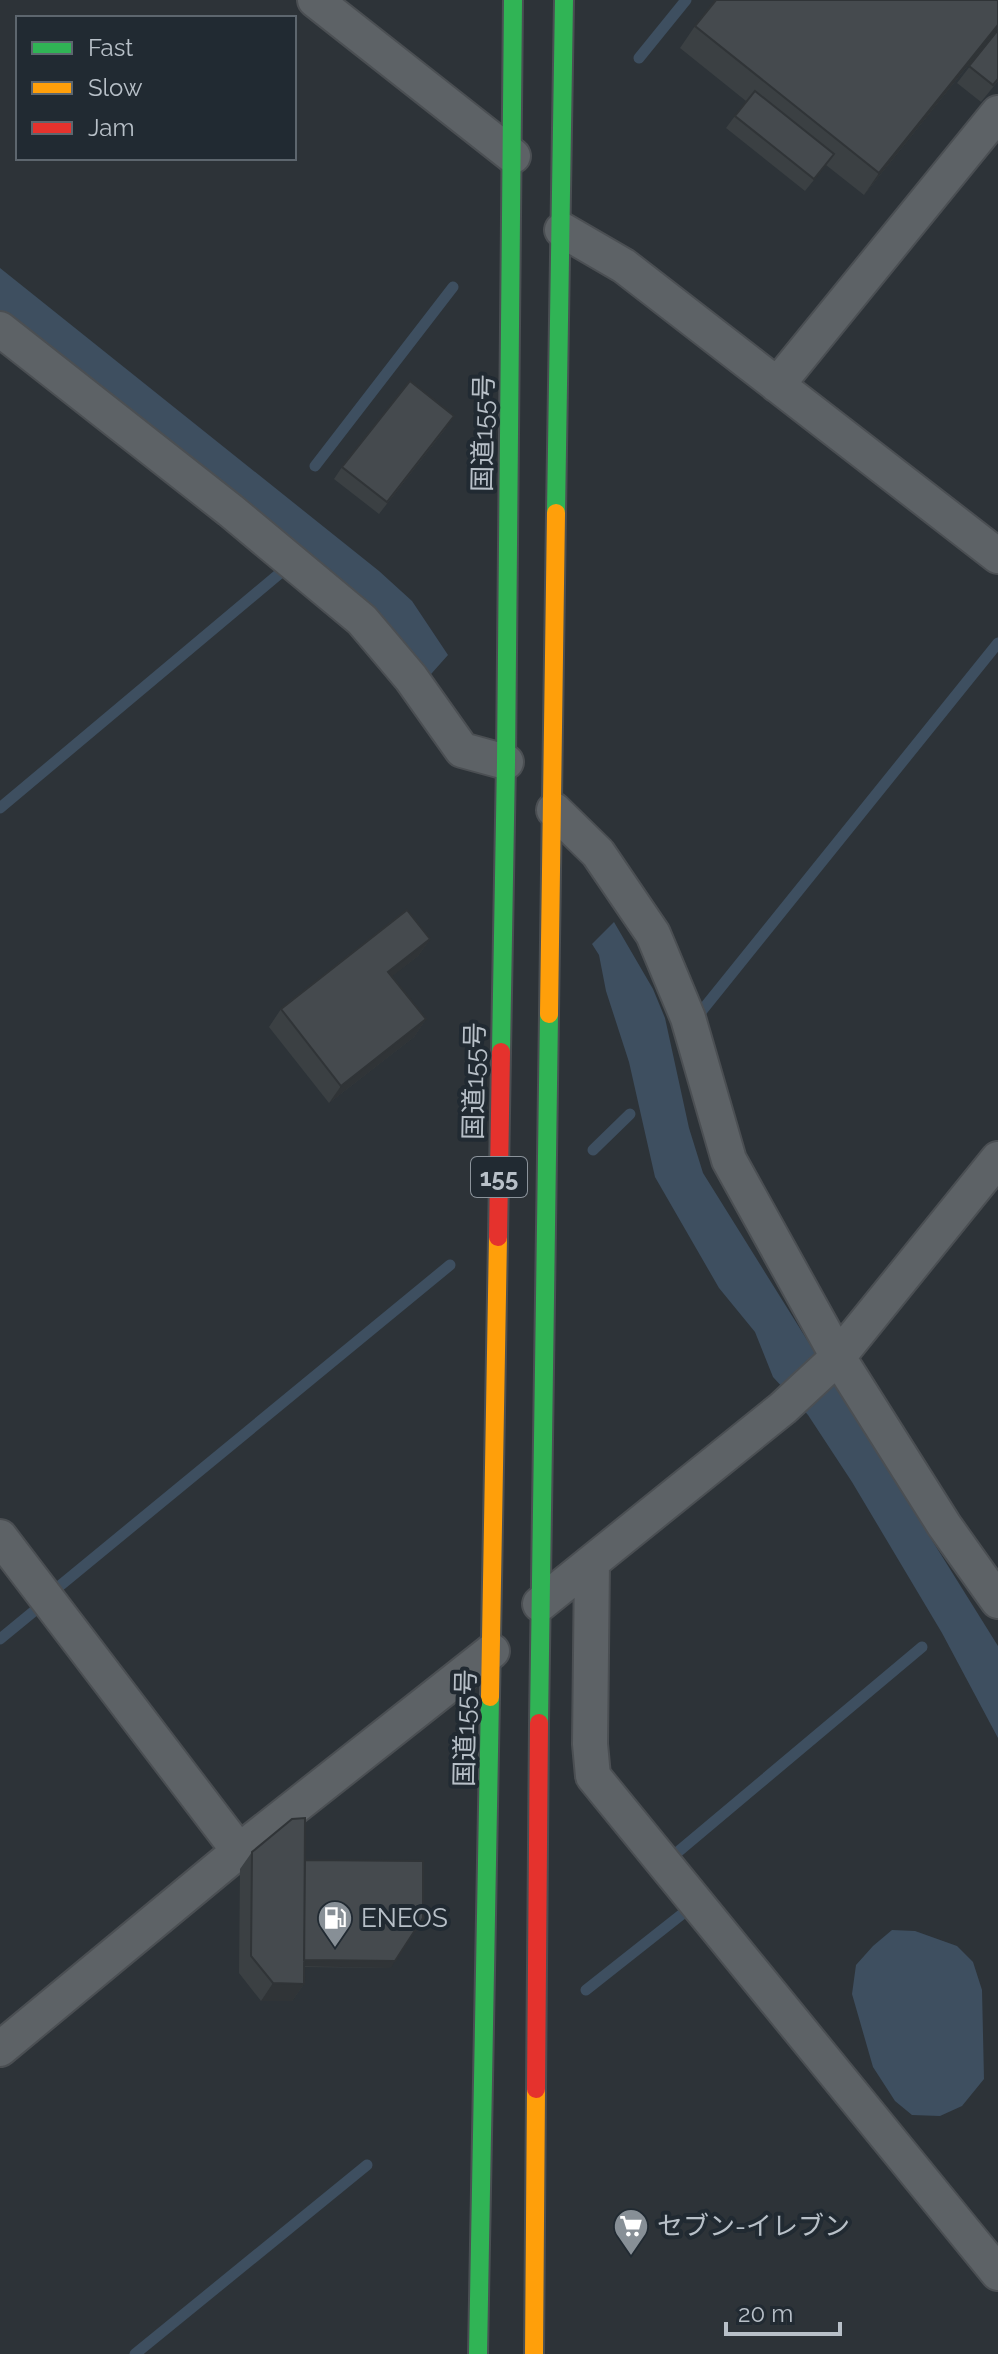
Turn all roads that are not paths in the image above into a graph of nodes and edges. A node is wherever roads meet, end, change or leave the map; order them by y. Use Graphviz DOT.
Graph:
graph roads {
  1 [pos="315,0"];
  2 [pos="513,0"];
  3 [pos="564,0"];
  4 [pos="998,113"];
  5 [pos="513,156"];
  6 [pos="562,230"];
  7 [pos="0,329"];
  8 [pos="777,385"];
  9 [pos="998,556"];
  10 [pos="506,762"];
  11 [pos="554,810"];
  12 [pos="998,1159"];
  13 [pos="838,1357"];
  14 [pos="0,1537"];
  15 [pos="592,1562"];
  16 [pos="998,1601"];
  17 [pos="540,1604"];
  18 [pos="492,1651"];
  19 [pos="239,1851"];
  20 [pos="0,2049"];
  21 [pos="998,2273"];
  22 [pos="478,2354"];
  23 [pos="534,2354"];
  1 -- 5 [label="street"];
  2 -- 5 [label="highway, 国道155号 / 155"];
  3 -- 6 [label="highway, 155"];
  4 -- 8 [label="street"];
  5 -- 10 [label="highway, 国道155号 / 155"];
  6 -- 8 [label="street"];
  6 -- 11 [label="highway, 155"];
  7 -- 10 [label="street"];
  8 -- 9 [label="street"];
  10 -- 18 [label="highway, 国道155号 / 155"];
  11 -- 13 [label="street"];
  11 -- 17 [label="highway, 155"];
  12 -- 13 [label="street"];
  13 -- 15 [label="street"];
  13 -- 16 [label="street"];
  14 -- 19 [label="street"];
  15 -- 17 [label="street"];
  15 -- 21 [label="street"];
  17 -- 23 [label="highway, 155"];
  18 -- 19 [label="street"];
  18 -- 22 [label="highway, 国道155号 / 155"];
  19 -- 20 [label="street"];
}
